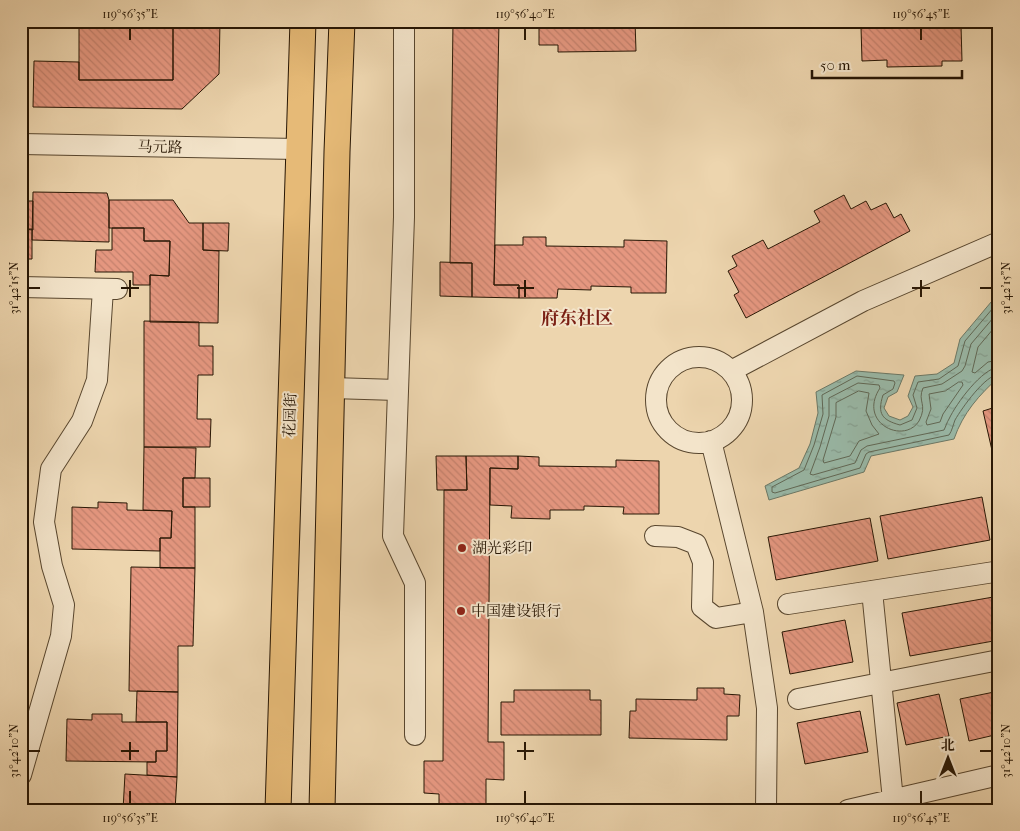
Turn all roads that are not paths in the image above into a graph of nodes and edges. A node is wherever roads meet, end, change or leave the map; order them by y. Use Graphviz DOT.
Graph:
graph roads {
  1 [pos="302,21"];
  2 [pos="342,21"];
  3 [pos="404,21"];
  4 [pos="21,144"];
  5 [pos="298,149"];
  6 [pos="999,242"];
  7 [pos="21,287"];
  8 [pos="731,372"];
  9 [pos="332,388"];
  10 [pos="397,390"];
  11 [pos="711,441"];
  12 [pos="655,536"];
  13 [pos="994,572"];
  14 [pos="872,591"];
  15 [pos="788,604"];
  16 [pos="753,612"];
  17 [pos="999,660"];
  18 [pos="882,682"];
  19 [pos="798,699"];
  20 [pos="415,735"];
  21 [pos="21,775"];
  22 [pos="999,775"];
  23 [pos="894,804"];
  24 [pos="278,810"];
  25 [pos="322,810"];
  26 [pos="766,810"];
  27 [pos="848,810"];
  1 -- 5 [label="main road, 花园街"];
  2 -- 9 [label="main road"];
  3 -- 10 [label="street"];
  4 -- 5 [label="street, 马元路"];
  5 -- 24 [label="main road, 花园街"];
  6 -- 8 [label="street"];
  7 -- 21 [label="street"];
  8 -- 11 [label="street"];
  8 -- 11 [label="street"];
  9 -- 10 [label="street"];
  9 -- 25 [label="main road"];
  10 -- 20 [label="street"];
  11 -- 16 [label="street"];
  12 -- 16 [label="street"];
  13 -- 14 [label="street"];
  14 -- 15 [label="street"];
  14 -- 18 [label="street"];
  16 -- 26 [label="street"];
  17 -- 18 [label="street"];
  18 -- 19 [label="street"];
  18 -- 23 [label="street"];
  22 -- 23 [label="street"];
  23 -- 27 [label="street"];
}
